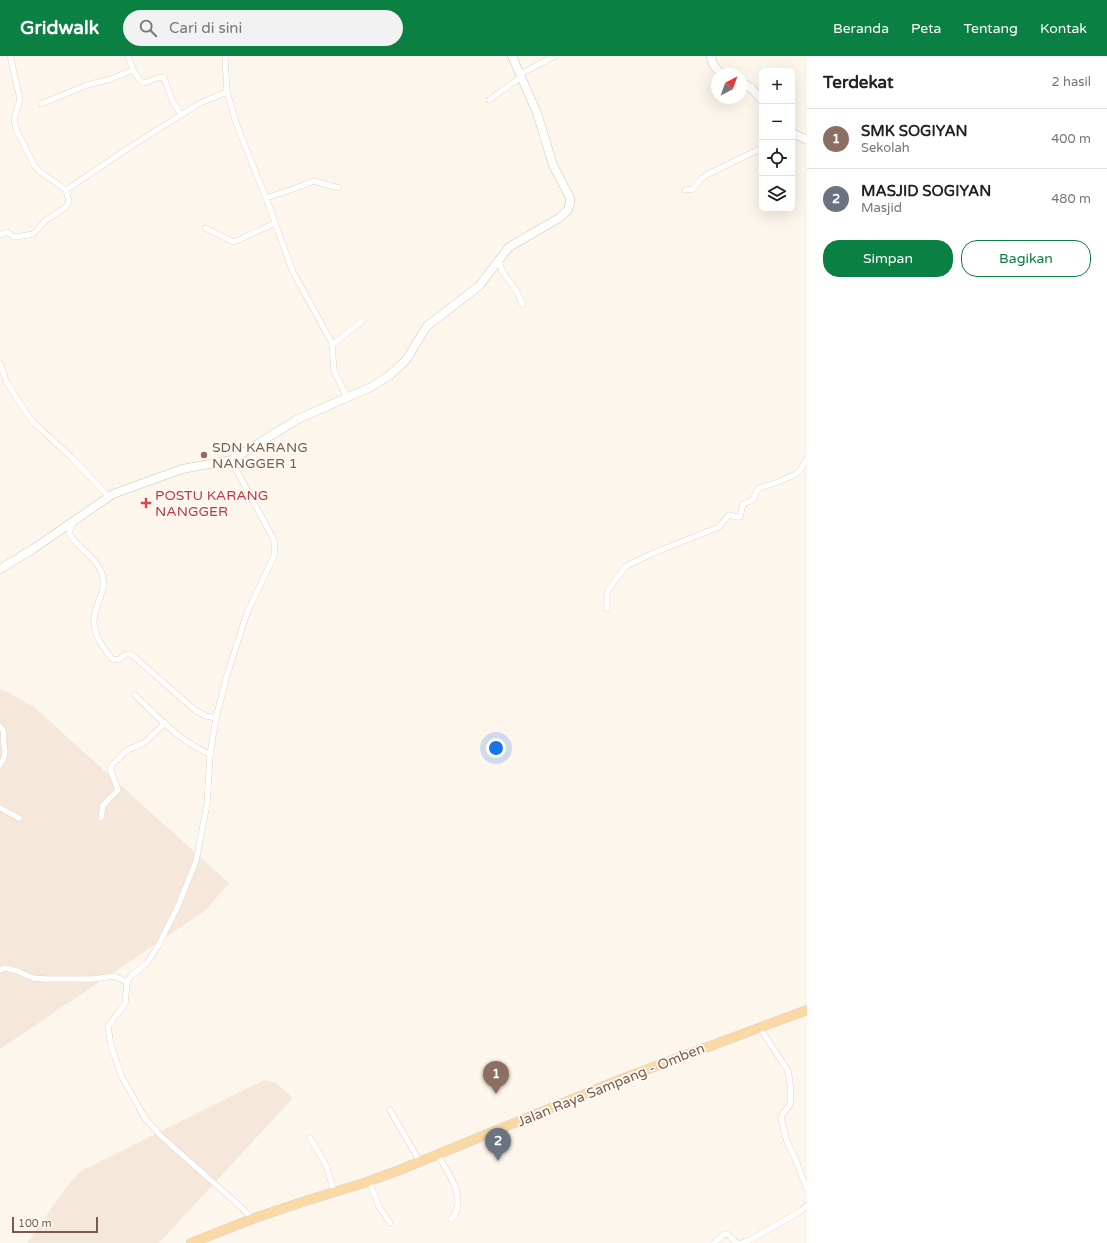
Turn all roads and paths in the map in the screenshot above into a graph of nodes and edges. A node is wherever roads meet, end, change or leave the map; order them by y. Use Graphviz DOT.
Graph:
graph roads {
  1 [pos="10,56"];
  2 [pos="128,56"];
  3 [pos="225,56"];
  4 [pos="512,56"];
  5 [pos="554,56"];
  6 [pos="711,56"];
  7 [pos="716,68"];
  8 [pos="133,70"];
  9 [pos="521,76"];
  10 [pos="747,86"];
  11 [pos="227,92"];
  12 [pos="759,97"];
  13 [pos="489,100"];
  14 [pos="40,104"];
  15 [pos="181,115"];
  16 [pos="795,134"];
  17 [pos="807,140"];
  18 [pos="759,149"];
  19 [pos="339,188"];
  20 [pos="66,190"];
  21 [pos="685,190"];
  22 [pos="266,198"];
  23 [pos="275,223"];
  24 [pos="205,228"];
  25 [pos="0,234"];
  26 [pos="499,260"];
  27 [pos="523,305"];
  28 [pos="362,322"];
  29 [pos="332,345"];
  30 [pos="0,363"];
  31 [pos="347,397"];
  32 [pos="807,459"];
  33 [pos="231,460"];
  34 [pos="108,496"];
  35 [pos="73,522"];
  36 [pos="0,569"];
  37 [pos="607,609"];
  38 [pos="135,695"];
  39 [pos="216,718"];
  40 [pos="165,723"];
  41 [pos="0,726"];
  42 [pos="210,754"];
  43 [pos="0,765"];
  44 [pos="0,808"];
  45 [pos="19,818"];
  46 [pos="100,818"];
  47 [pos="0,970"];
  48 [pos="127,982"];
  49 [pos="807,1010"];
  50 [pos="760,1028"];
  51 [pos="390,1110"];
  52 [pos="310,1138"];
  53 [pos="438,1155"];
  54 [pos="420,1162"];
  55 [pos="369,1180"];
  56 [pos="807,1189"];
  57 [pos="334,1192"];
  58 [pos="807,1206"];
  59 [pos="252,1219"];
  60 [pos="451,1219"];
  61 [pos="390,1223"];
  62 [pos="191,1243"];
  63 [pos="714,1243"];
  64 [pos="737,1243"];
  65 [pos="741,1243"];
  1 -- 20 [label="street"];
  2 -- 8 [label="street"];
  3 -- 11 [label="street"];
  4 -- 9 [label="street"];
  5 -- 9 [label="street"];
  6 -- 7 [label="street"];
  8 -- 14 [label="street"];
  8 -- 15 [label="street"];
  9 -- 13 [label="street"];
  9 -- 26 [label="street"];
  10 -- 12 [label="street"];
  11 -- 15 [label="street"];
  11 -- 22 [label="street"];
  15 -- 20 [label="street"];
  16 -- 17 [label="street"];
  18 -- 21 [label="street"];
  19 -- 22 [label="street"];
  20 -- 25 [label="street"];
  22 -- 23 [label="street"];
  23 -- 24 [label="street"];
  23 -- 29 [label="street"];
  26 -- 27 [label="street"];
  26 -- 31 [label="street"];
  28 -- 29 [label="street"];
  29 -- 31 [label="street"];
  30 -- 34 [label="street"];
  31 -- 33 [label="street"];
  32 -- 37 [label="street"];
  33 -- 34 [label="street"];
  33 -- 39 [label="street"];
  34 -- 35 [label="street"];
  35 -- 36 [label="street"];
  35 -- 39 [label="street"];
  38 -- 40 [label="street"];
  39 -- 42 [label="street"];
  40 -- 42 [label="street"];
  40 -- 46 [label="street"];
  41 -- 43 [label="street"];
  42 -- 48 [label="street"];
  44 -- 45 [label="street"];
  47 -- 48 [label="street"];
  48 -- 59 [label="street"];
  49 -- 50 [label="main road, Jalan Raya Sampang - Omben"];
  50 -- 53 [label="main road, Jalan Raya Sampang - Omben"];
  50 -- 56 [label="street"];
  51 -- 54 [label="street"];
  52 -- 57 [label="street"];
  53 -- 54 [label="main road, Jalan Raya Sampang - Omben"];
  53 -- 60 [label="street"];
  54 -- 55 [label="main road, Jalan Raya Sampang - Omben"];
  55 -- 57 [label="main road, Jalan Raya Sampang - Omben"];
  55 -- 61 [label="street"];
  57 -- 59 [label="main road, Jalan Raya Sampang - Omben"];
  58 -- 65 [label="street"];
  59 -- 62 [label="main road, Jalan Raya Sampang - Omben"];
  63 -- 64 [label="street"];
}
